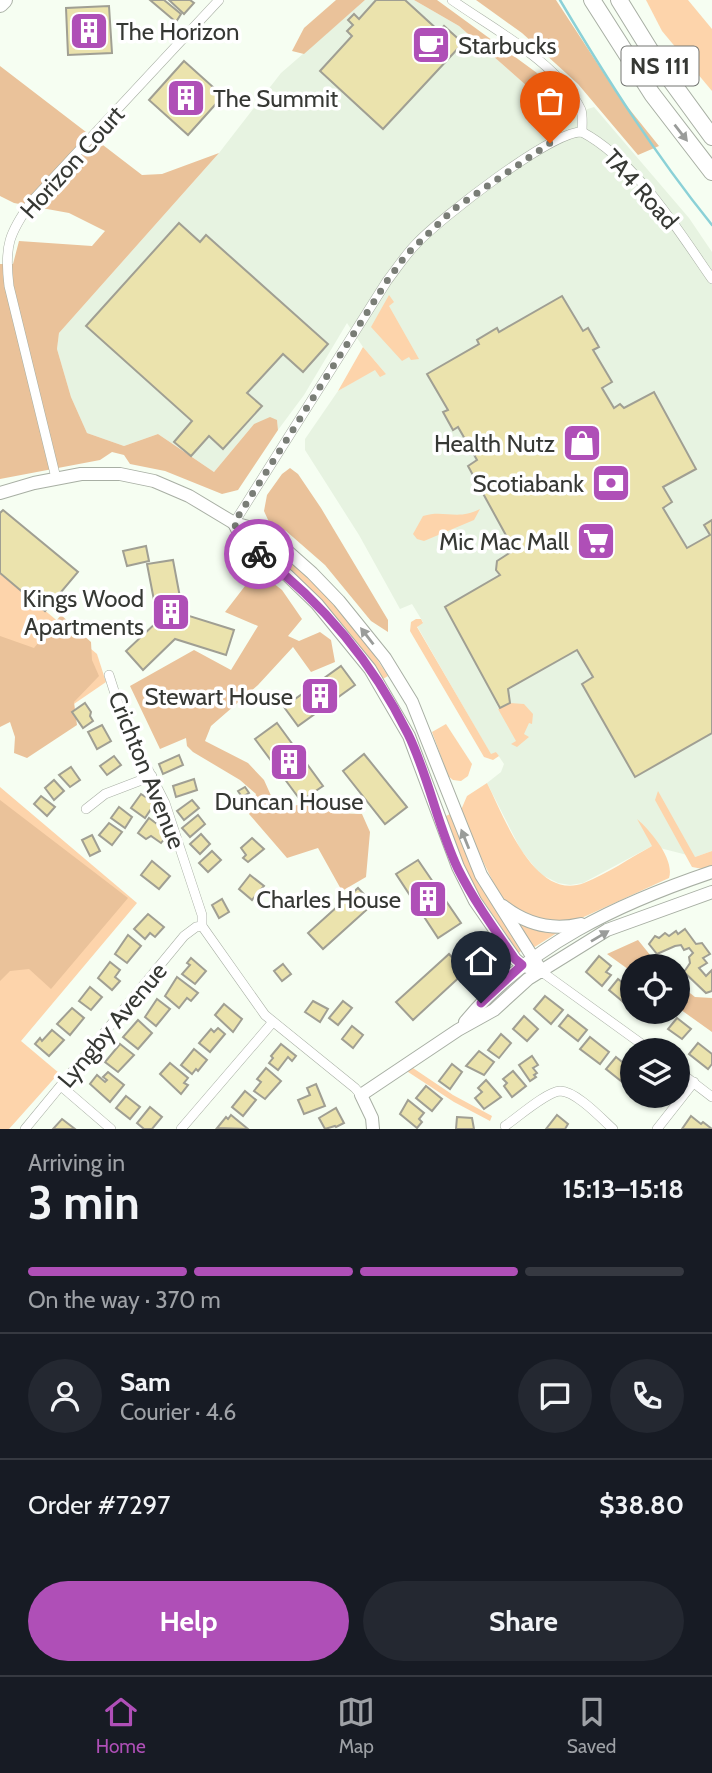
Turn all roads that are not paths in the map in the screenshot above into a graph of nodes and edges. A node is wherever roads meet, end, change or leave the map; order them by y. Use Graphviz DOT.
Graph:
graph roads {
  1 [pos="4,0"];
  2 [pos="219,0"];
  3 [pos="452,0"];
  4 [pos="592,0"];
  5 [pos="620,0"];
  6 [pos="0,4"];
  7 [pos="582,132"];
  8 [pos="710,133"];
  9 [pos="712,172"];
  10 [pos="712,279"];
  11 [pos="56,478"];
  12 [pos="0,492"];
  13 [pos="234,523"];
  14 [pos="109,675"];
  15 [pos="152,776"];
  16 [pos="86,809"];
  17 [pos="712,872"];
  18 [pos="712,892"];
  19 [pos="495,900"];
  20 [pos="601,915"];
  21 [pos="202,926"];
  22 [pos="528,962"];
  23 [pos="542,972"];
  24 [pos="272,1023"];
  25 [pos="458,1030"];
  26 [pos="633,1038"];
  27 [pos="690,1079"];
  28 [pos="694,1082"];
  29 [pos="61,1086"];
  30 [pos="360,1095"];
  31 [pos="712,1097"];
  32 [pos="505,1126"];
  33 [pos="25,1129"];
  34 [pos="111,1129"];
  35 [pos="181,1129"];
  36 [pos="373,1129"];
  37 [pos="613,1129"];
  38 [pos="657,1129"];
  1 -- 6 [label="highway"];
  2 -- 11 [label="street, Horizon Court"];
  3 -- 7 [label="street"];
  4 -- 9 [label="highway, NS 111, one-way"];
  5 -- 8 [label="highway, NS 111"];
  7 -- 10 [label="street, TA4 Road"];
  7 -- 13 [label="street, TA4 Road"];
  11 -- 12 [label="street"];
  11 -- 13 [label="street"];
  19 -- 13 [label="street, one-way"];
  13 -- 22 [label="street"];
  14 -- 15 [label="street, Crichton Avenue"];
  15 -- 16 [label="street"];
  15 -- 21 [label="street, Crichton Avenue"];
  17 -- 20 [label="street"];
  23 -- 18 [label="street, one-way"];
  19 -- 20 [label="street"];
  19 -- 22 [label="street"];
  20 -- 22 [label="street"];
  21 -- 24 [label="street, Crichton Avenue"];
  21 -- 29 [label="street, Lyngby Avenue"];
  22 -- 23 [label="street"];
  22 -- 25 [label="street"];
  23 -- 25 [label="street"];
  23 -- 26 [label="street"];
  24 -- 30 [label="street, Crichton Avenue"];
  24 -- 35 [label="street"];
  25 -- 30 [label="street"];
  27 -- 28 [label="street"];
  28 -- 31 [label="street"];
  28 -- 38 [label="street"];
  29 -- 33 [label="street, Lyngby Avenue"];
  29 -- 34 [label="street"];
  30 -- 36 [label="street, Crichton Avenue"];
  32 -- 37 [label="street"];
}
